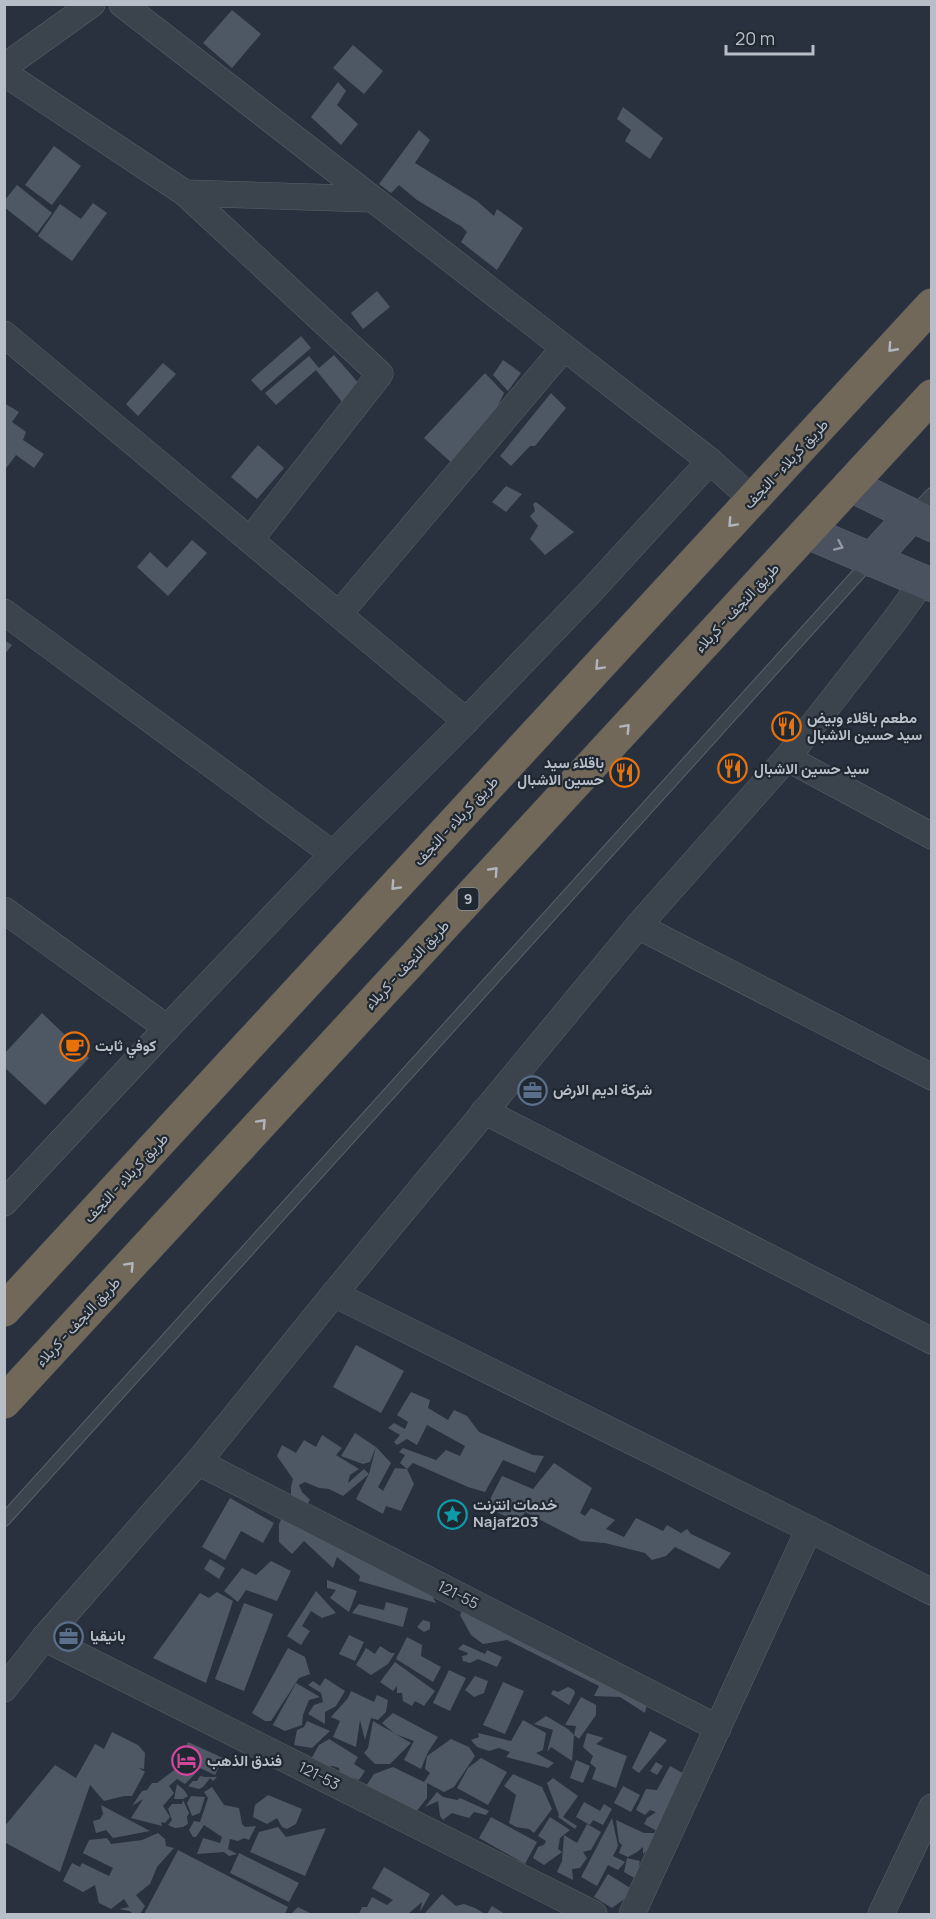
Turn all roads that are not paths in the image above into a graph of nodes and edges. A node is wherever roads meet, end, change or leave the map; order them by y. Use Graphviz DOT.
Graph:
graph roads {
  1 [pos="92,4"];
  2 [pos="122,4"];
  3 [pos="4,67"];
  4 [pos="4,73"];
  5 [pos="185,193"];
  6 [pos="372,199"];
  7 [pos="932,305"];
  8 [pos="4,334"];
  9 [pos="564,348"];
  10 [pos="932,396"];
  11 [pos="710,461"];
  12 [pos="850,485"];
  13 [pos="753,500"];
  14 [pos="925,512"];
  15 [pos="807,532"];
  16 [pos="250,540"];
  17 [pos="871,560"];
  18 [pos="927,583"];
  19 [pos="4,612"];
  20 [pos="339,614"];
  21 [pos="466,721"];
  22 [pos="787,758"];
  23 [pos="932,836"];
  24 [pos="333,854"];
  25 [pos="4,910"];
  26 [pos="638,926"];
  27 [pos="167,1028"];
  28 [pos="932,1077"];
  29 [pos="484,1111"];
  30 [pos="4,1203"];
  31 [pos="334,1294"];
  32 [pos="4,1310"];
  33 [pos="932,1341"];
  34 [pos="4,1401"];
  35 [pos="198,1462"];
  36 [pos="4,1520"];
  37 [pos="809,1529"];
  38 [pos="932,1592"];
  39 [pos="44,1638"];
  40 [pos="4,1689"];
  41 [pos="718,1728"];
  42 [pos="932,1807"];
  43 [pos="594,1914"];
  44 [pos="632,1914"];
  45 [pos="881,1914"];
  1 -- 3 [label="street"];
  2 -- 6 [label="street"];
  4 -- 5 [label="street"];
  5 -- 6 [label="street"];
  5 -- 16 [label="street"];
  6 -- 9 [label="street"];
  7 -- 13 [label="highway, طريق کربلاء - النجف, one-way"];
  8 -- 16 [label="street"];
  9 -- 11 [label="street"];
  9 -- 20 [label="street"];
  10 -- 12 [label="highway, طريق النجف - کربلاء / 9"];
  11 -- 13 [label="street"];
  11 -- 21 [label="street"];
  12 -- 14 [label="street"];
  12 -- 15 [label="highway, طريق النجف - کربلاء / 9"];
  13 -- 32 [label="highway, طريق کربلاء - النجف, one-way"];
  14 -- 17 [label="street"];
  15 -- 17 [label="street, one-way"];
  34 -- 15 [label="highway, طريق النجف - کربلاء / 9, one-way"];
  16 -- 20 [label="street"];
  17 -- 18 [label="street"];
  17 -- 36 [label="lane"];
  18 -- 22 [label="street"];
  19 -- 24 [label="street"];
  20 -- 21 [label="street"];
  21 -- 24 [label="street"];
  22 -- 23 [label="street"];
  22 -- 26 [label="street"];
  24 -- 27 [label="street"];
  25 -- 27 [label="street"];
  26 -- 28 [label="street"];
  26 -- 29 [label="street"];
  27 -- 30 [label="street"];
  29 -- 31 [label="street"];
  29 -- 33 [label="street"];
  31 -- 35 [label="street"];
  31 -- 37 [label="street"];
  35 -- 39 [label="street"];
  35 -- 41 [label="street, 121-55"];
  37 -- 38 [label="street"];
  37 -- 41 [label="street"];
  39 -- 40 [label="street"];
  39 -- 43 [label="street, 121-53"];
  41 -- 44 [label="street"];
  42 -- 45 [label="street"];
}
